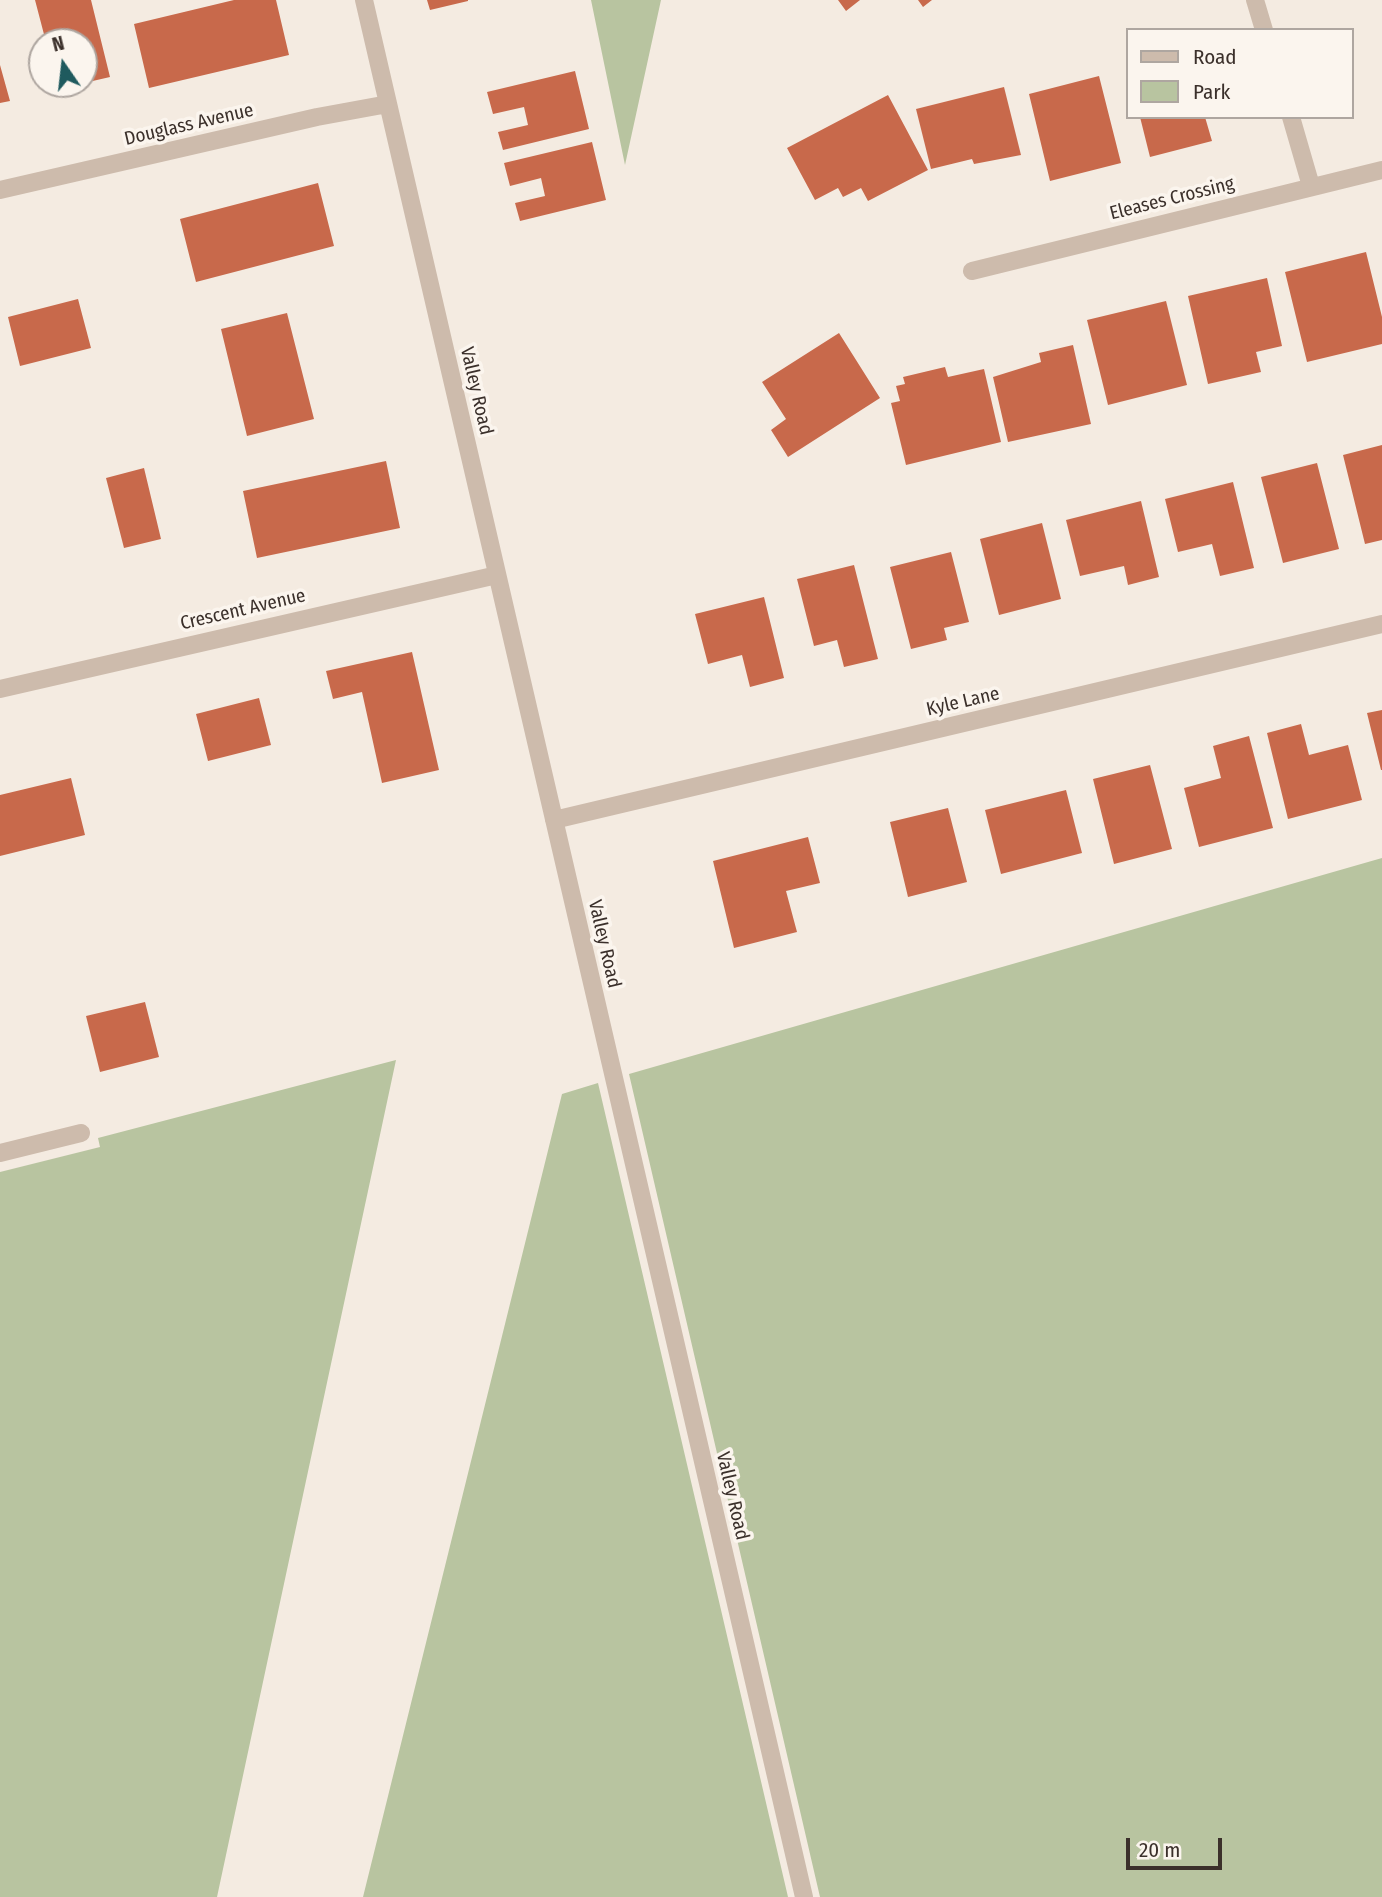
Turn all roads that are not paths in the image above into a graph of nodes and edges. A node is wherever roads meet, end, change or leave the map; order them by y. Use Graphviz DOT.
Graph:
graph roads {
  1 [pos="364,0"];
  2 [pos="1255,0"];
  3 [pos="1263,28"];
  4 [pos="388,104"];
  5 [pos="1292,119"];
  6 [pos="1382,170"];
  7 [pos="1311,186"];
  8 [pos="0,190"];
  9 [pos="972,271"];
  10 [pos="497,575"];
  11 [pos="1382,624"];
  12 [pos="0,689"];
  13 [pos="554,820"];
  14 [pos="81,1133"];
  15 [pos="0,1153"];
  16 [pos="804,1897"];
  1 -- 4 [label="street, Valley Road"];
  2 -- 3 [label="street"];
  4 -- 8 [label="street, Douglass Avenue"];
  4 -- 10 [label="street, Valley Road"];
  5 -- 7 [label="street"];
  6 -- 7 [label="street, Eleases Crossing"];
  7 -- 9 [label="street, Eleases Crossing"];
  10 -- 12 [label="street, Crescent Avenue"];
  10 -- 13 [label="street, Valley Road"];
  11 -- 13 [label="street, Kyle Lane"];
  13 -- 16 [label="street, Valley Road"];
  14 -- 15 [label="street"];
}
